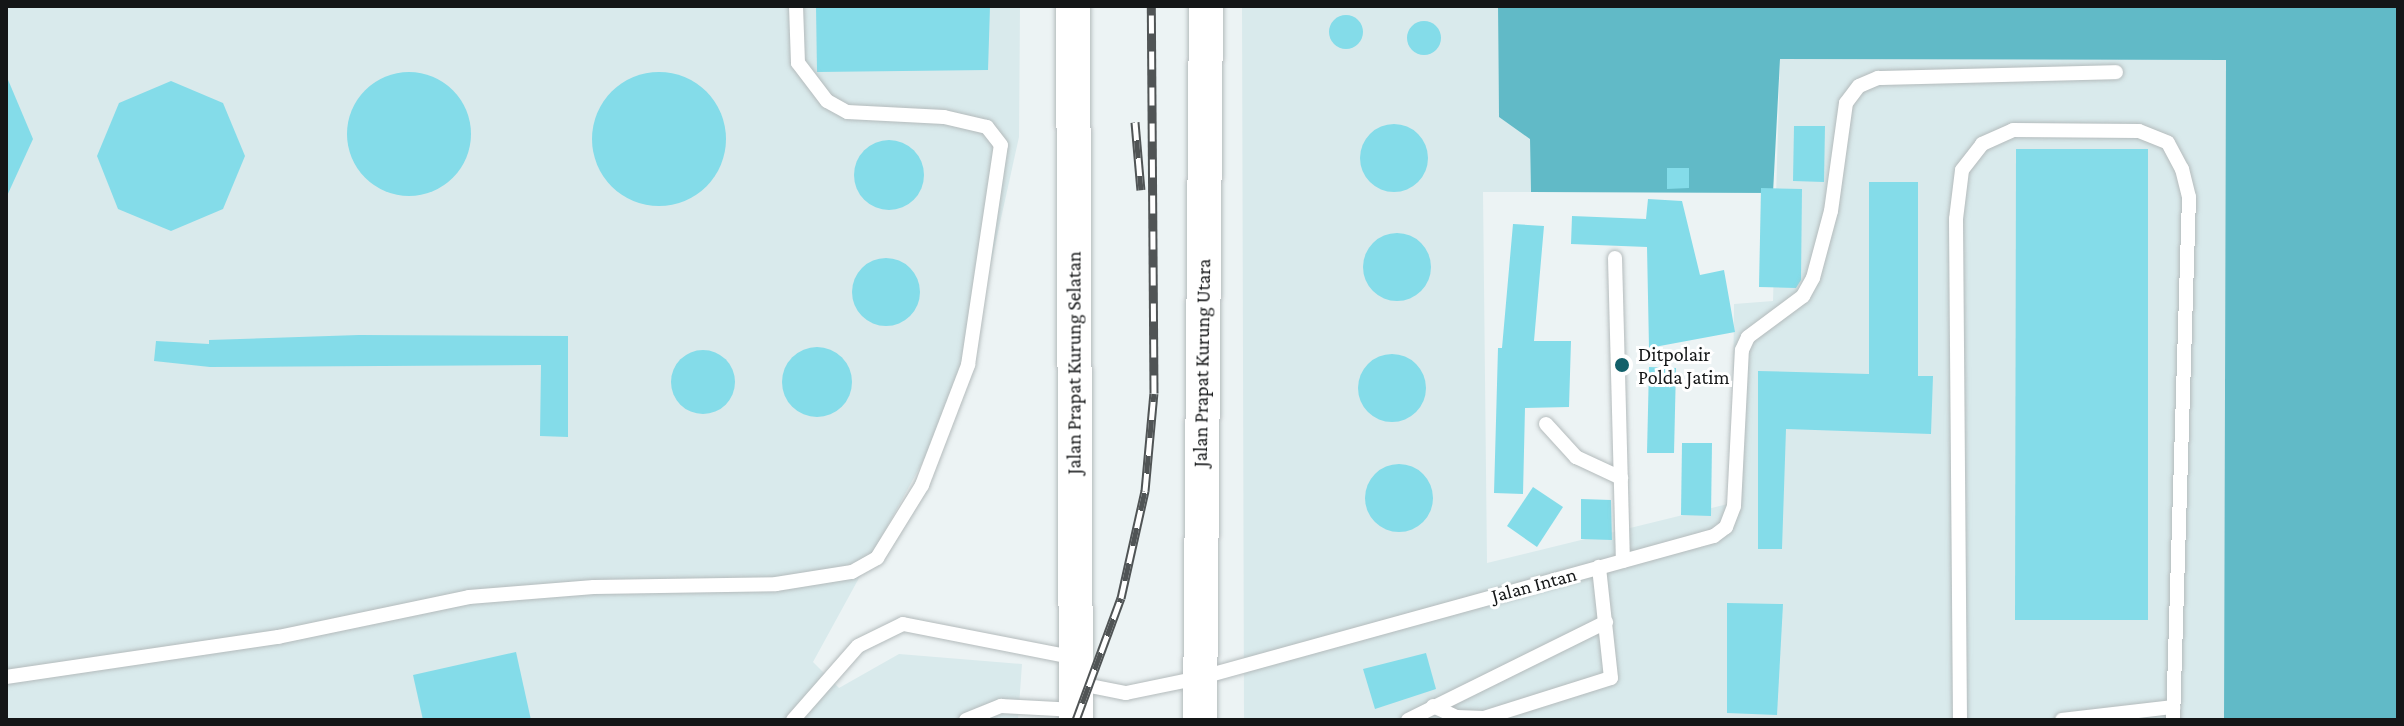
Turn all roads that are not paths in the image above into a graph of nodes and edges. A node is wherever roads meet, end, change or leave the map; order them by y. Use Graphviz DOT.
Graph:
graph roads {
  1 [pos="796,6"];
  2 [pos="1073,6"];
  3 [pos="1206,6"];
  4 [pos="2116,72"];
  5 [pos="1615,258"];
  6 [pos="1546,424"];
  7 [pos="1621,478"];
  8 [pos="1623,561"];
  9 [pos="1599,567"];
  10 [pos="1606,622"];
  11 [pos="6,677"];
  12 [pos="1199,678"];
  13 [pos="1076,692"];
  14 [pos="1433,706"];
  15 [pos="2173,714"];
  16 [pos="793,720"];
  17 [pos="966,720"];
  18 [pos="1200,720"];
  19 [pos="1408,720"];
  20 [pos="1960,720"];
  21 [pos="2062,720"];
  1 -- 11 [label="lane"];
  2 -- 13 [label="street, Jalan Prapat Kurung Selatan"];
  3 -- 12 [label="street, Jalan Prapat Kurung Utara"];
  4 -- 8 [label="lane, Jalan Intan"];
  5 -- 7 [label="lane"];
  6 -- 7 [label="lane"];
  7 -- 8 [label="lane"];
  8 -- 9 [label="lane, Jalan Intan"];
  9 -- 10 [label="lane"];
  9 -- 12 [label="lane, Jalan Intan"];
  10 -- 14 [label="lane"];
  10 -- 14 [label="lane"];
  12 -- 13 [label="lane, Jalan Intan"];
  12 -- 18 [label="street, Jalan Prapat Kurung Utara"];
  13 -- 16 [label="lane"];
  13 -- 17 [label="lane"];
  14 -- 19 [label="lane"];
  15 -- 20 [label="lane"];
  15 -- 21 [label="lane"];
}
